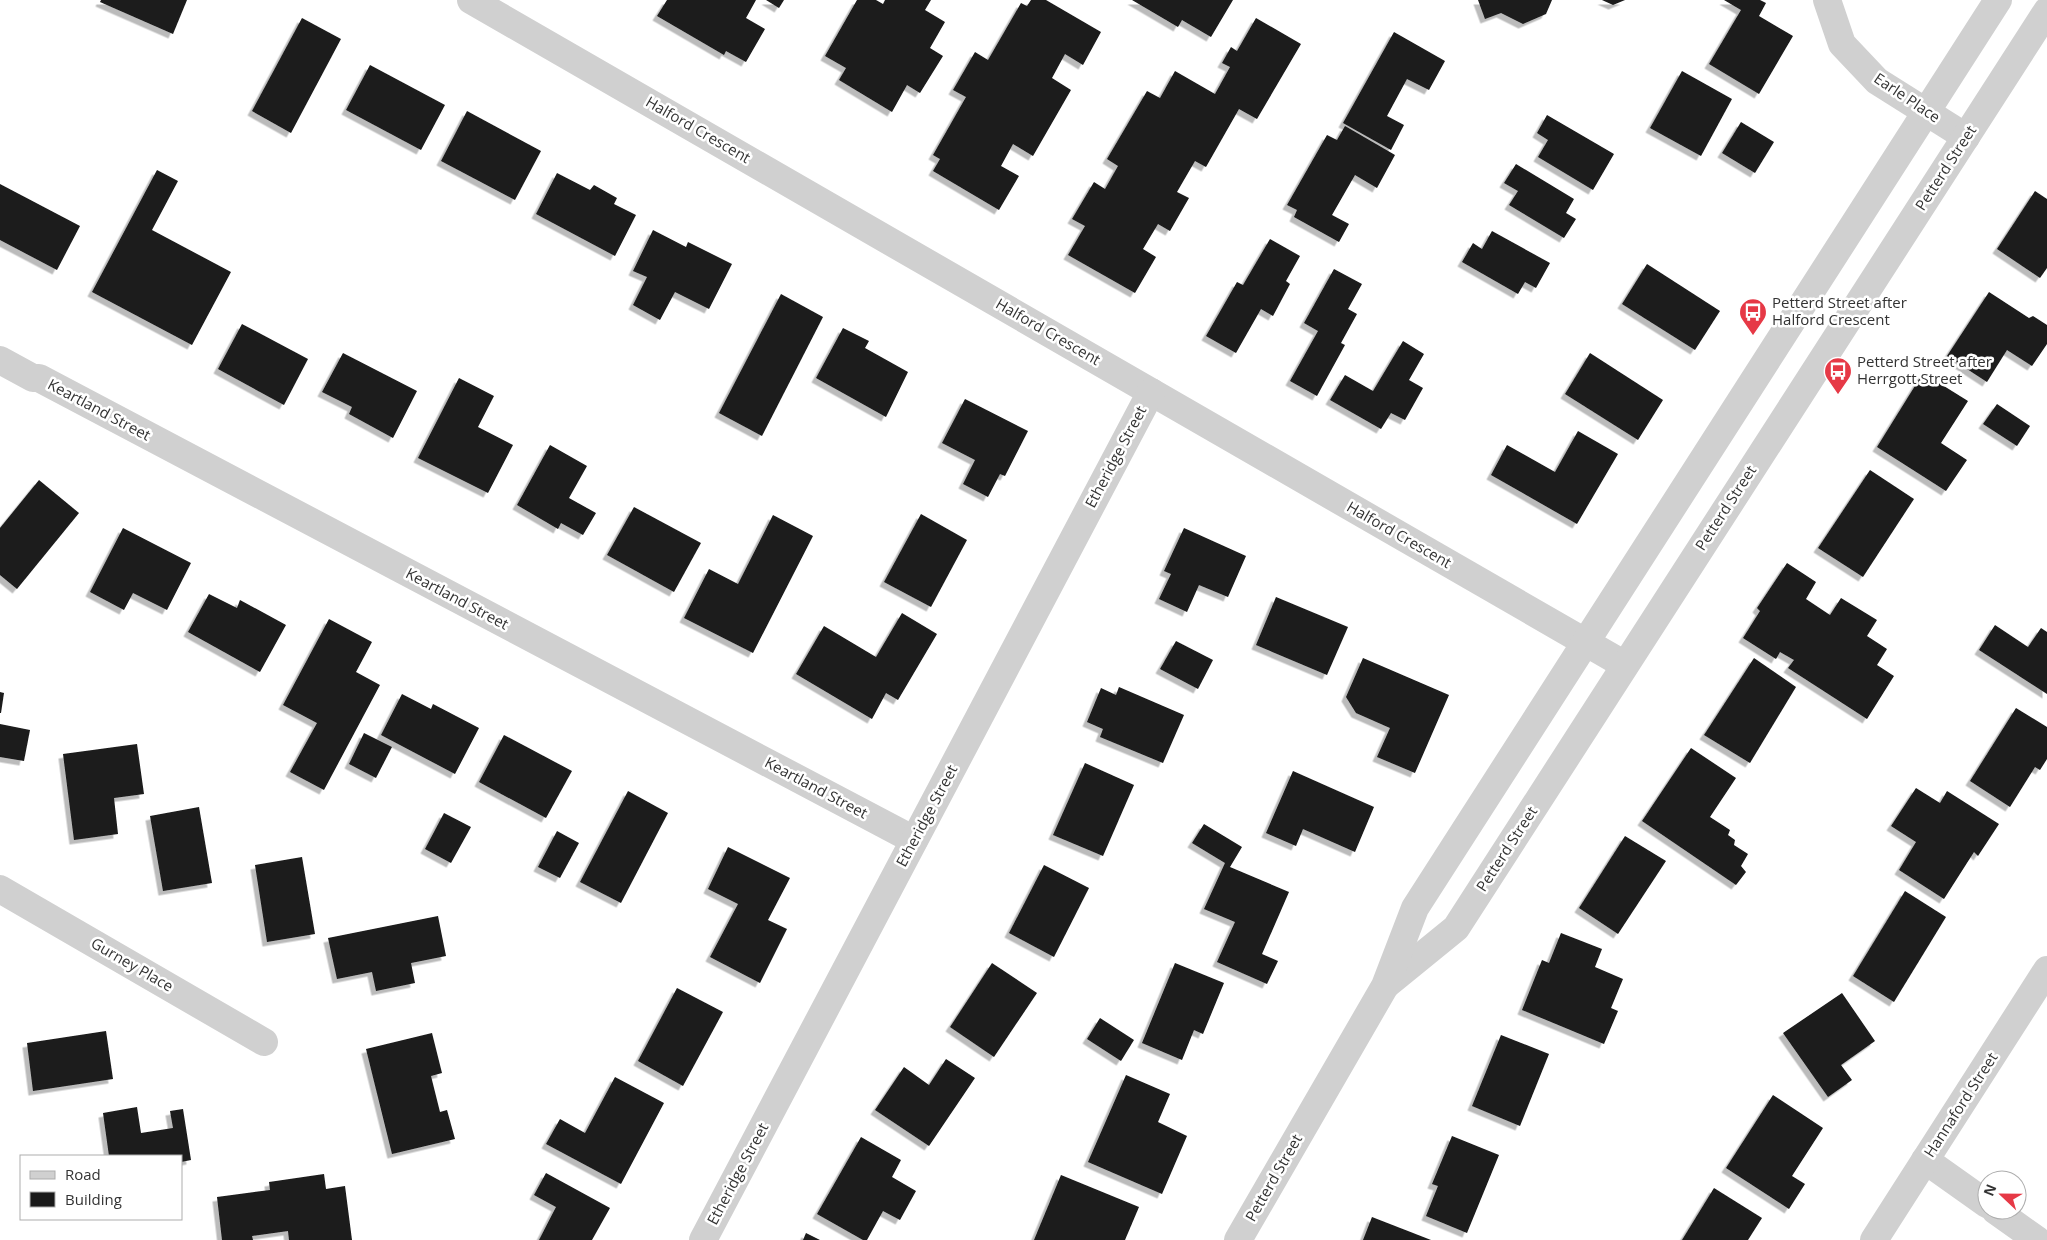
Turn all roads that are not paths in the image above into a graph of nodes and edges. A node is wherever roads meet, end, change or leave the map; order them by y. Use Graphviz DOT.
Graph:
graph roads {
  1 [pos="471,0"];
  2 [pos="1827,0"];
  3 [pos="1998,0"];
  4 [pos="2047,12"];
  5 [pos="1926,112"];
  6 [pos="1966,137"];
  7 [pos="0,360"];
  8 [pos="1151,392"];
  9 [pos="1586,642"];
  10 [pos="1625,665"];
  11 [pos="914,840"];
  12 [pos="0,889"];
  13 [pos="2047,970"];
  14 [pos="1385,986"];
  15 [pos="264,1042"];
  16 [pos="1925,1160"];
  17 [pos="1977,1197"];
  18 [pos="2009,1220"];
  19 [pos="704,1240"];
  20 [pos="1238,1240"];
  21 [pos="1874,1240"];
  22 [pos="2037,1240"];
  1 -- 8 [label="street, Halford Crescent"];
  2 -- 5 [label="street, Earle Place"];
  3 -- 5 [label="street, Petterd Street"];
  4 -- 6 [label="street, Petterd Street"];
  5 -- 6 [label="street, Earle Place"];
  5 -- 9 [label="street, Petterd Street"];
  6 -- 10 [label="street, Petterd Street"];
  7 -- 11 [label="street, Keartland Street"];
  8 -- 9 [label="street, Halford Crescent"];
  8 -- 11 [label="street, Etheridge Street"];
  9 -- 10 [label="street, Halford Crescent"];
  9 -- 14 [label="street, Petterd Street"];
  10 -- 14 [label="street, Petterd Street"];
  11 -- 19 [label="street, Etheridge Street"];
  12 -- 15 [label="street, Gurney Place"];
  13 -- 16 [label="street, Hannaford Street"];
  14 -- 20 [label="street, Petterd Street"];
  16 -- 17 [label="street"];
  16 -- 21 [label="street, Hannaford Street"];
  18 -- 22 [label="street"];
}
